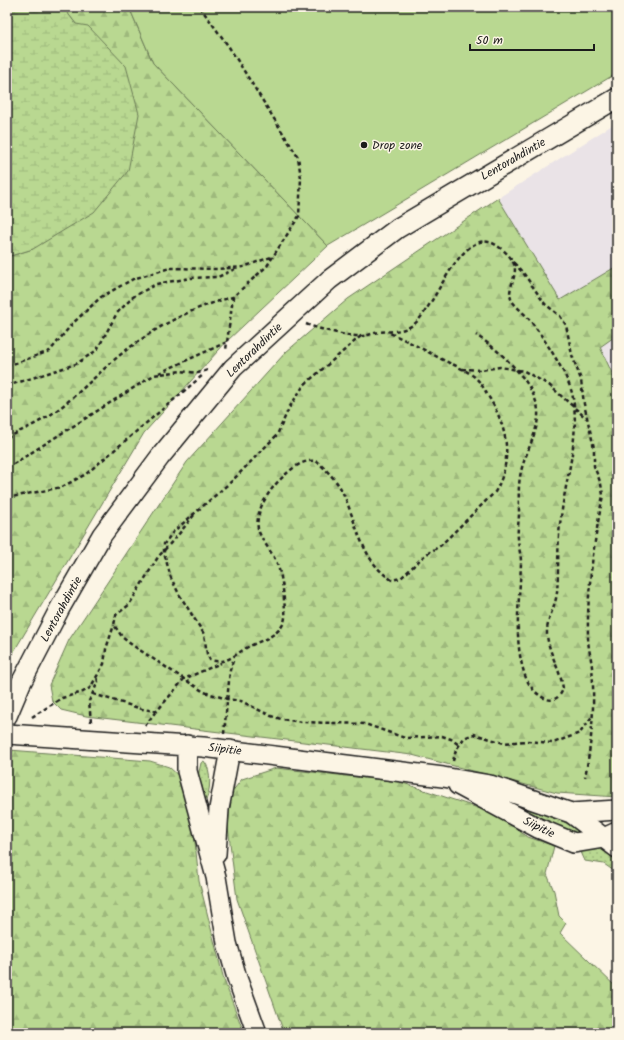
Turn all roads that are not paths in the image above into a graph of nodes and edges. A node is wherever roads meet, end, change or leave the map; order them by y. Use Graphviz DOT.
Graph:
graph roads {
  1 [pos="617,98"];
  2 [pos="7,716"];
  3 [pos="7,734"];
  4 [pos="187,745"];
  5 [pos="226,749"];
  6 [pos="447,778"];
  7 [pos="617,810"];
  8 [pos="571,813"];
  9 [pos="613,840"];
  10 [pos="216,877"];
  11 [pos="257,1033"];
  1 -- 2 [label="street, Lentorahdintie"];
  3 -- 4 [label="street, Siipitie"];
  4 -- 5 [label="street, Siipitie"];
  4 -- 10 [label="street"];
  5 -- 6 [label="street, Siipitie"];
  5 -- 10 [label="street"];
  6 -- 8 [label="street, Siipitie"];
  6 -- 9 [label="street, Siipitie"];
  7 -- 8 [label="street, Siipitie"];
  8 -- 9 [label="street"];
  10 -- 11 [label="street"];
}
